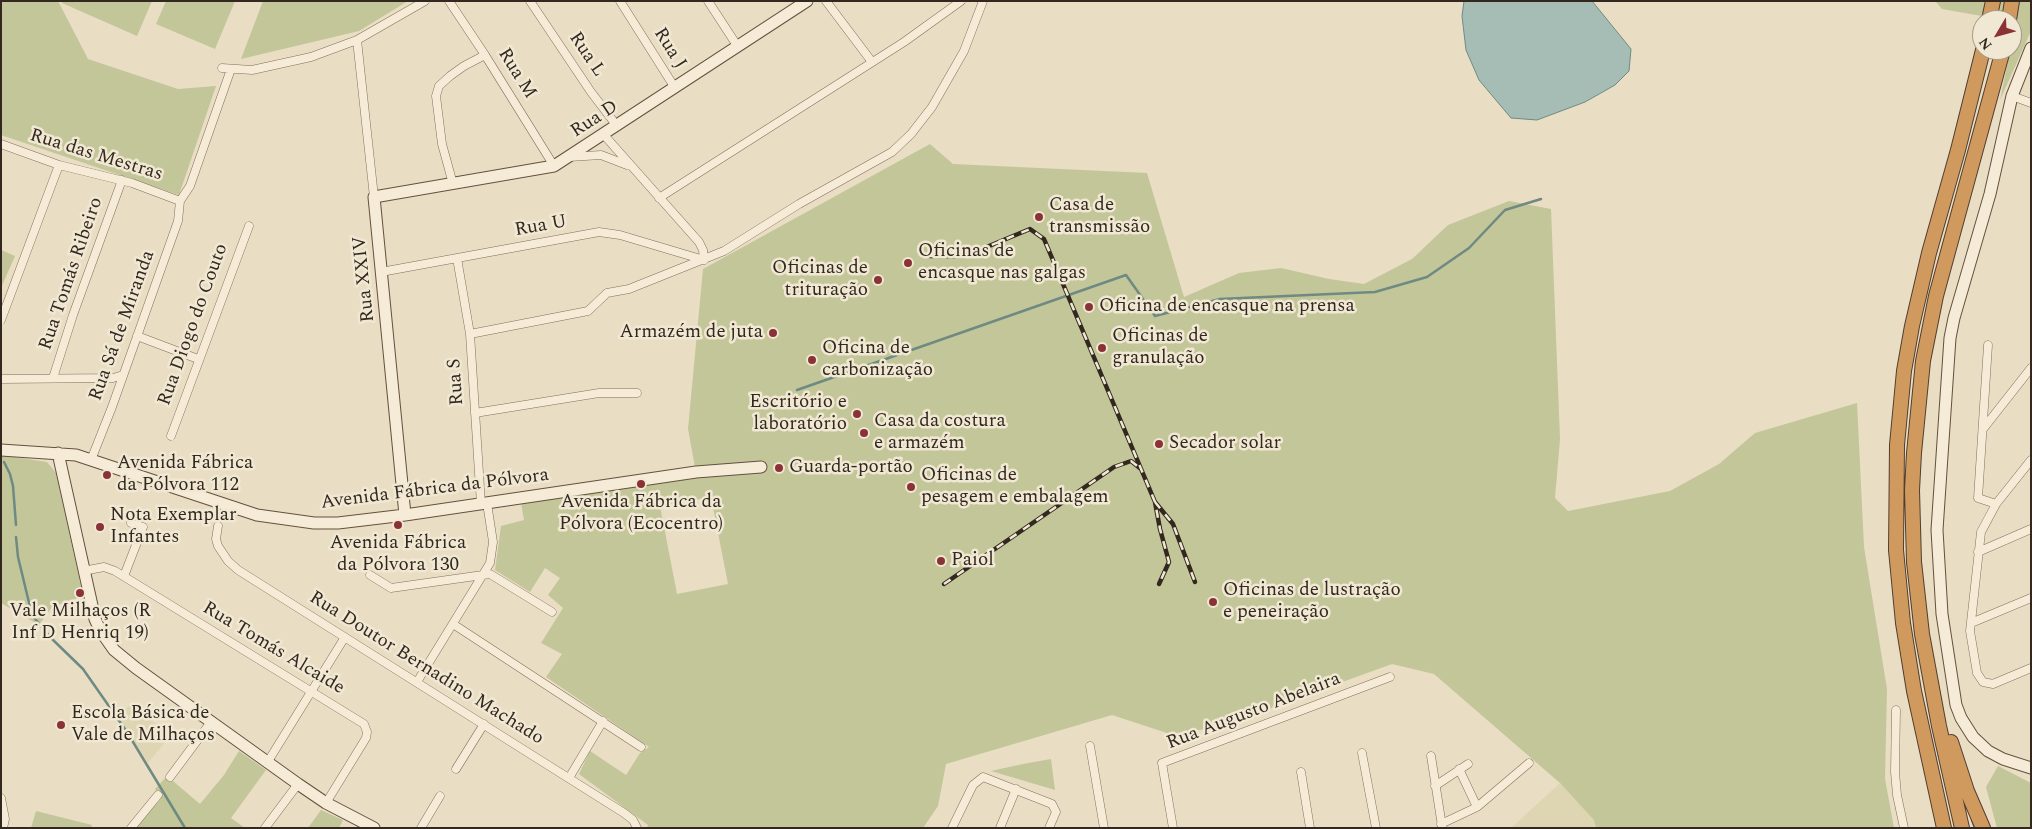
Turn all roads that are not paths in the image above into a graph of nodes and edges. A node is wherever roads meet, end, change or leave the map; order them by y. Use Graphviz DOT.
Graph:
graph roads {
  1 [pos="425,1"];
  2 [pos="450,1"];
  3 [pos="530,1"];
  4 [pos="620,1"];
  5 [pos="708,1"];
  6 [pos="826,1"];
  7 [pos="961,1"];
  8 [pos="983,1"];
  9 [pos="801,3"];
  10 [pos="357,40"];
  11 [pos="738,47"];
  12 [pos="2031,48"];
  13 [pos="486,55"];
  14 [pos="1980,60"];
  15 [pos="2000,60"];
  16 [pos="872,62"];
  17 [pos="675,88"];
  18 [pos="2012,96"];
  19 [pos="2031,104"];
  20 [pos="617,126"];
  21 [pos="604,135"];
  22 [pos="1,144"];
  23 [pos="569,157"];
  24 [pos="59,164"];
  25 [pos="554,166"];
  26 [pos="633,168"];
  27 [pos="122,180"];
  28 [pos="453,184"];
  29 [pos="374,197"];
  30 [pos="659,198"];
  31 [pos="180,201"];
  32 [pos="249,226"];
  33 [pos="457,258"];
  34 [pos="704,260"];
  35 [pos="382,272"];
  36 [pos="2,316"];
  37 [pos="470,334"];
  38 [pos="137,336"];
  39 [pos="1988,345"];
  40 [pos="198,359"];
  41 [pos="2031,368"];
  42 [pos="122,375"];
  43 [pos="53,378"];
  44 [pos="1,379"];
  45 [pos="1919,391"];
  46 [pos="637,393"];
  47 [pos="475,413"];
  48 [pos="1982,430"];
  49 [pos="171,436"];
  50 [pos="1,450"];
  51 [pos="58,453"];
  52 [pos="90,460"];
  53 [pos="2031,460"];
  54 [pos="761,467"];
  55 [pos="484,503"];
  56 [pos="1996,504"];
  57 [pos="405,515"];
  58 [pos="131,523"];
  59 [pos="218,526"];
  60 [pos="2031,529"];
  61 [pos="1978,552"];
  62 [pos="83,571"];
  63 [pos="485,574"];
  64 [pos="370,575"];
  65 [pos="124,576"];
  66 [pos="2031,598"];
  67 [pos="552,612"];
  68 [pos="1971,623"];
  69 [pos="454,624"];
  70 [pos="345,637"];
  71 [pos="2031,668"];
  72 [pos="1390,677"];
  73 [pos="417,682"];
  74 [pos="312,692"];
  75 [pos="1896,710"];
  76 [pos="603,721"];
  77 [pos="211,722"];
  78 [pos="484,724"];
  79 [pos="1090,746"];
  80 [pos="641,747"];
  81 [pos="1362,753"];
  82 [pos="1431,756"];
  83 [pos="267,763"];
  84 [pos="1530,763"];
  85 [pos="1468,764"];
  86 [pos="2031,768"];
  87 [pos="456,769"];
  88 [pos="1459,769"];
  89 [pos="1301,772"];
  90 [pos="170,777"];
  91 [pos="569,778"];
  92 [pos="298,784"];
  93 [pos="1435,786"];
  94 [pos="1016,789"];
  95 [pos="158,795"];
  96 [pos="440,796"];
  97 [pos="1,798"];
  98 [pos="326,803"];
  99 [pos="1477,807"];
  100 [pos="1442,826"];
  101 [pos="3,828"];
  102 [pos="131,828"];
  103 [pos="265,828"];
  104 [pos="374,828"];
  105 [pos="421,828"];
  106 [pos="637,828"];
  107 [pos="952,828"];
  108 [pos="1000,828"];
  109 [pos="1049,828"];
  110 [pos="1104,828"];
  111 [pos="1173,828"];
  112 [pos="1310,828"];
  113 [pos="1376,828"];
  114 [pos="1904,828"];
  115 [pos="1943,828"];
  116 [pos="1962,828"];
  117 [pos="1983,828"];
  1 -- 10 [label="street"];
  2 -- 13 [label="street, Rua M"];
  3 -- 20 [label="street, Rua L"];
  4 -- 17 [label="street, Rua J"];
  5 -- 11 [label="street"];
  6 -- 16 [label="street"];
  7 -- 16 [label="street"];
  8 -- 34 [label="street"];
  9 -- 11 [label="street, Rua D"];
  10 -- 29 [label="street, Rua XXIV"];
  10 -- 31 [label="street"];
  11 -- 17 [label="street, Rua D"];
  12 -- 18 [label="street"];
  13 -- 25 [label="street, Rua M"];
  13 -- 28 [label="street"];
  14 -- 115 [label="highway"];
  15 -- 45 [label="highway"];
  16 -- 30 [label="street"];
  17 -- 20 [label="street, Rua D"];
  18 -- 19 [label="street"];
  18 -- 86 [label="street"];
  20 -- 21 [label="street, Rua D"];
  21 -- 23 [label="street, Rua D"];
  21 -- 26 [label="street"];
  22 -- 24 [label="street, Rua das Mestras"];
  23 -- 25 [label="street, Rua D"];
  23 -- 26 [label="street"];
  24 -- 27 [label="street, Rua das Mestras"];
  24 -- 36 [label="street"];
  25 -- 28 [label="street, Rua D"];
  26 -- 30 [label="street"];
  27 -- 31 [label="street, Rua das Mestras"];
  27 -- 43 [label="street, Rua Tomás Ribeiro"];
  28 -- 29 [label="street, Rua D"];
  29 -- 35 [label="street, Rua XXIV"];
  30 -- 34 [label="street"];
  31 -- 38 [label="street, Rua Sá de Miranda"];
  32 -- 40 [label="street, Rua Diogo do Couto"];
  33 -- 34 [label="street, Rua U"];
  33 -- 35 [label="street, Rua U"];
  33 -- 37 [label="street, Rua S"];
  34 -- 37 [label="street"];
  35 -- 57 [label="street, Rua XXIV"];
  37 -- 47 [label="street, Rua S"];
  38 -- 40 [label="street"];
  38 -- 42 [label="street, Rua Sá de Miranda"];
  39 -- 48 [label="street"];
  40 -- 49 [label="street, Rua Diogo do Couto"];
  41 -- 48 [label="street"];
  42 -- 43 [label="street"];
  42 -- 52 [label="street, Rua Sá de Miranda"];
  43 -- 44 [label="street"];
  45 -- 116 [label="highway"];
  45 -- 117 [label="highway"];
  46 -- 47 [label="street"];
  47 -- 55 [label="street, Rua S"];
  48 -- 56 [label="street"];
  50 -- 51 [label="street, Avenida Fábrica da Pólvora"];
  51 -- 52 [label="street, Avenida Fábrica da Pólvora"];
  51 -- 62 [label="street"];
  52 -- 57 [label="street, Avenida Fábrica da Pólvora"];
  53 -- 56 [label="street"];
  54 -- 55 [label="street, Avenida Fábrica da Pólvora"];
  55 -- 57 [label="street, Avenida Fábrica da Pólvora"];
  55 -- 63 [label="street, Rua S"];
  56 -- 61 [label="street"];
  58 -- 65 [label="street"];
  59 -- 70 [label="street, Rua Doutor Bernadino Machado"];
  60 -- 61 [label="street"];
  61 -- 68 [label="street"];
  62 -- 65 [label="street, Rua Tomás Alcaide"];
  62 -- 77 [label="street"];
  63 -- 64 [label="street"];
  63 -- 67 [label="street"];
  63 -- 69 [label="street, Rua S"];
  65 -- 74 [label="street, Rua Tomás Alcaide"];
  66 -- 68 [label="street"];
  68 -- 71 [label="street"];
  69 -- 73 [label="street, Rua S"];
  69 -- 76 [label="street"];
  70 -- 73 [label="street, Rua Doutor Bernadino Machado"];
  70 -- 74 [label="street"];
  72 -- 111 [label="street, Rua Augusto Abelaira"];
  73 -- 78 [label="street, Rua Doutor Bernadino Machado"];
  74 -- 83 [label="street"];
  74 -- 98 [label="street, Rua Tomás Alcaide"];
  75 -- 114 [label="street"];
  76 -- 80 [label="street"];
  76 -- 91 [label="street"];
  77 -- 83 [label="street"];
  77 -- 90 [label="street"];
  78 -- 87 [label="street"];
  78 -- 91 [label="street, Rua Doutor Bernadino Machado"];
  79 -- 110 [label="street"];
  81 -- 113 [label="street"];
  82 -- 93 [label="street"];
  83 -- 92 [label="street"];
  84 -- 99 [label="street"];
  85 -- 88 [label="street"];
  88 -- 93 [label="street"];
  88 -- 99 [label="street"];
  89 -- 112 [label="street"];
  91 -- 106 [label="street, Rua Doutor Bernadino Machado"];
  92 -- 98 [label="street"];
  92 -- 103 [label="street"];
  93 -- 100 [label="street"];
  94 -- 107 [label="street"];
  94 -- 108 [label="street"];
  94 -- 109 [label="street"];
  95 -- 102 [label="street"];
  96 -- 105 [label="street"];
  97 -- 101 [label="street"];
  98 -- 104 [label="street"];
  99 -- 100 [label="street"];
}
